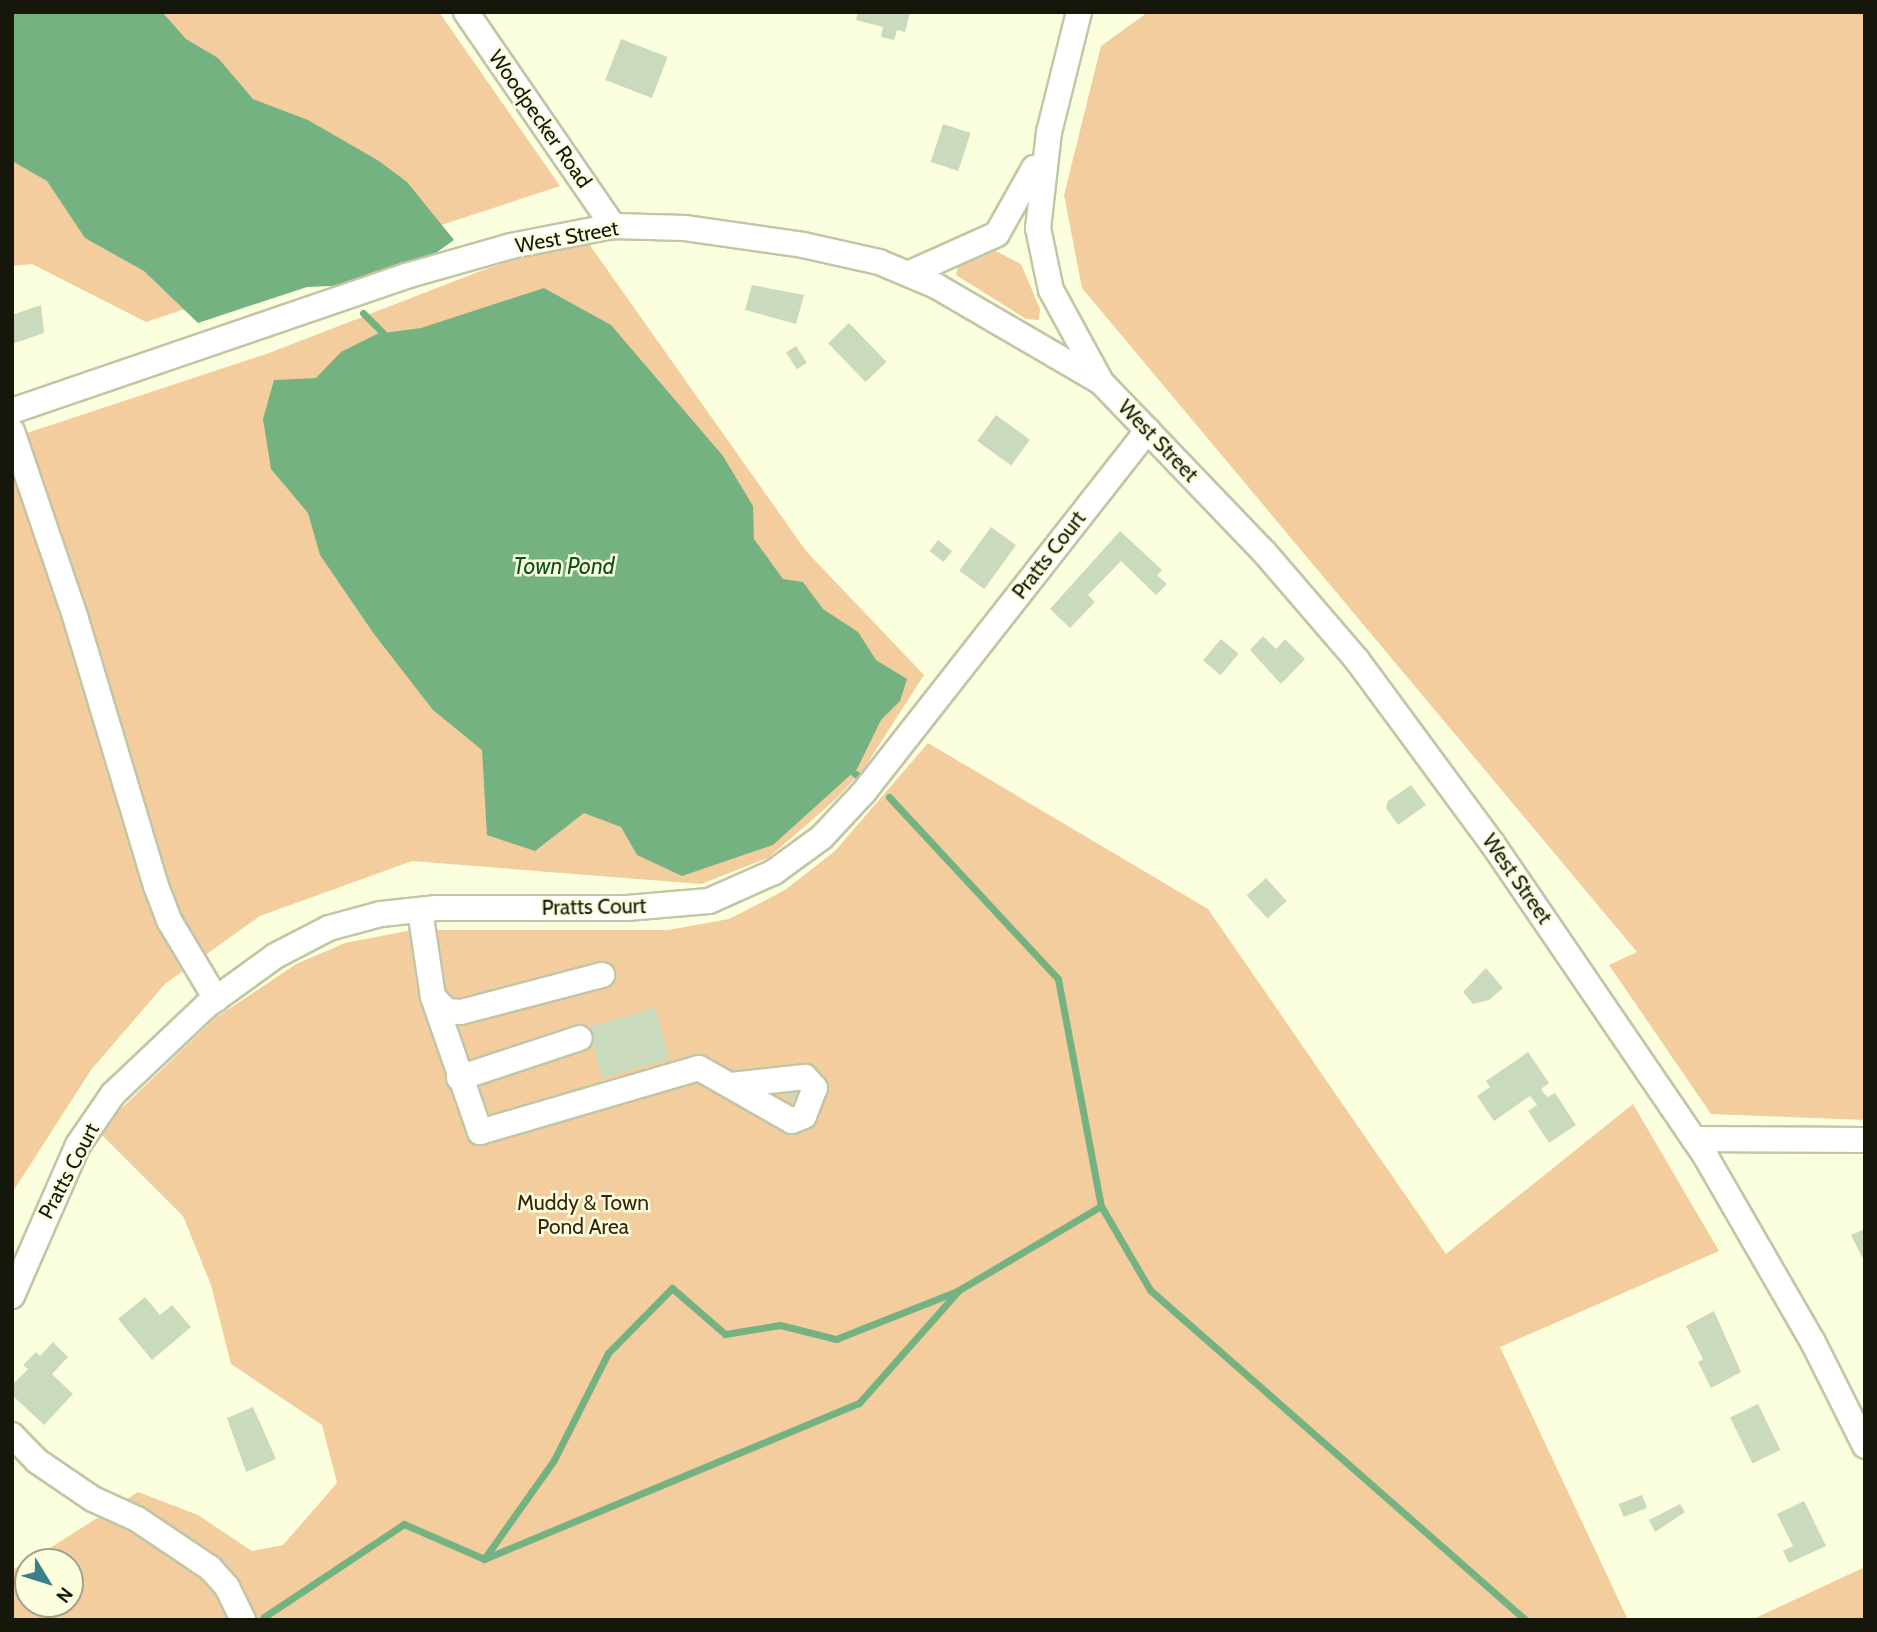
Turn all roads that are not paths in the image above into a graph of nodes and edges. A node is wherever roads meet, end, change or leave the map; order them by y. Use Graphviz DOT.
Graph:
graph roads {
  1 [pos="466,12"];
  2 [pos="1079,12"];
  3 [pos="1049,132"];
  4 [pos="613,226"];
  5 [pos="910,273"];
  6 [pos="1101,382"];
  7 [pos="12,411"];
  8 [pos="1148,430"];
  9 [pos="12,431"];
  10 [pos="420,910"];
  11 [pos="602,975"];
  12 [pos="433,997"];
  13 [pos="216,999"];
  14 [pos="580,1038"];
  15 [pos="458,1078"];
  16 [pos="731,1085"];
  17 [pos="1694,1139"];
  18 [pos="1865,1140"];
  19 [pos="12,1296"];
  20 [pos="12,1435"];
  21 [pos="1865,1446"];
  22 [pos="243,1620"];
  1 -- 4 [label="street, Woodpecker Road"];
  2 -- 3 [label="street"];
  3 -- 5 [label="street"];
  3 -- 6 [label="street"];
  4 -- 5 [label="street, West Street"];
  4 -- 7 [label="street, West Street"];
  5 -- 6 [label="street, West Street"];
  6 -- 8 [label="street, West Street"];
  8 -- 10 [label="street, Pratts Court"];
  8 -- 17 [label="street, West Street"];
  9 -- 13 [label="street"];
  10 -- 12 [label="street"];
  10 -- 13 [label="street, Pratts Court"];
  11 -- 12 [label="street"];
  12 -- 15 [label="street"];
  13 -- 19 [label="street, Pratts Court"];
  14 -- 15 [label="street"];
  15 -- 16 [label="street"];
  17 -- 18 [label="street"];
  17 -- 21 [label="street, West Street"];
  20 -- 22 [label="street"];
}
